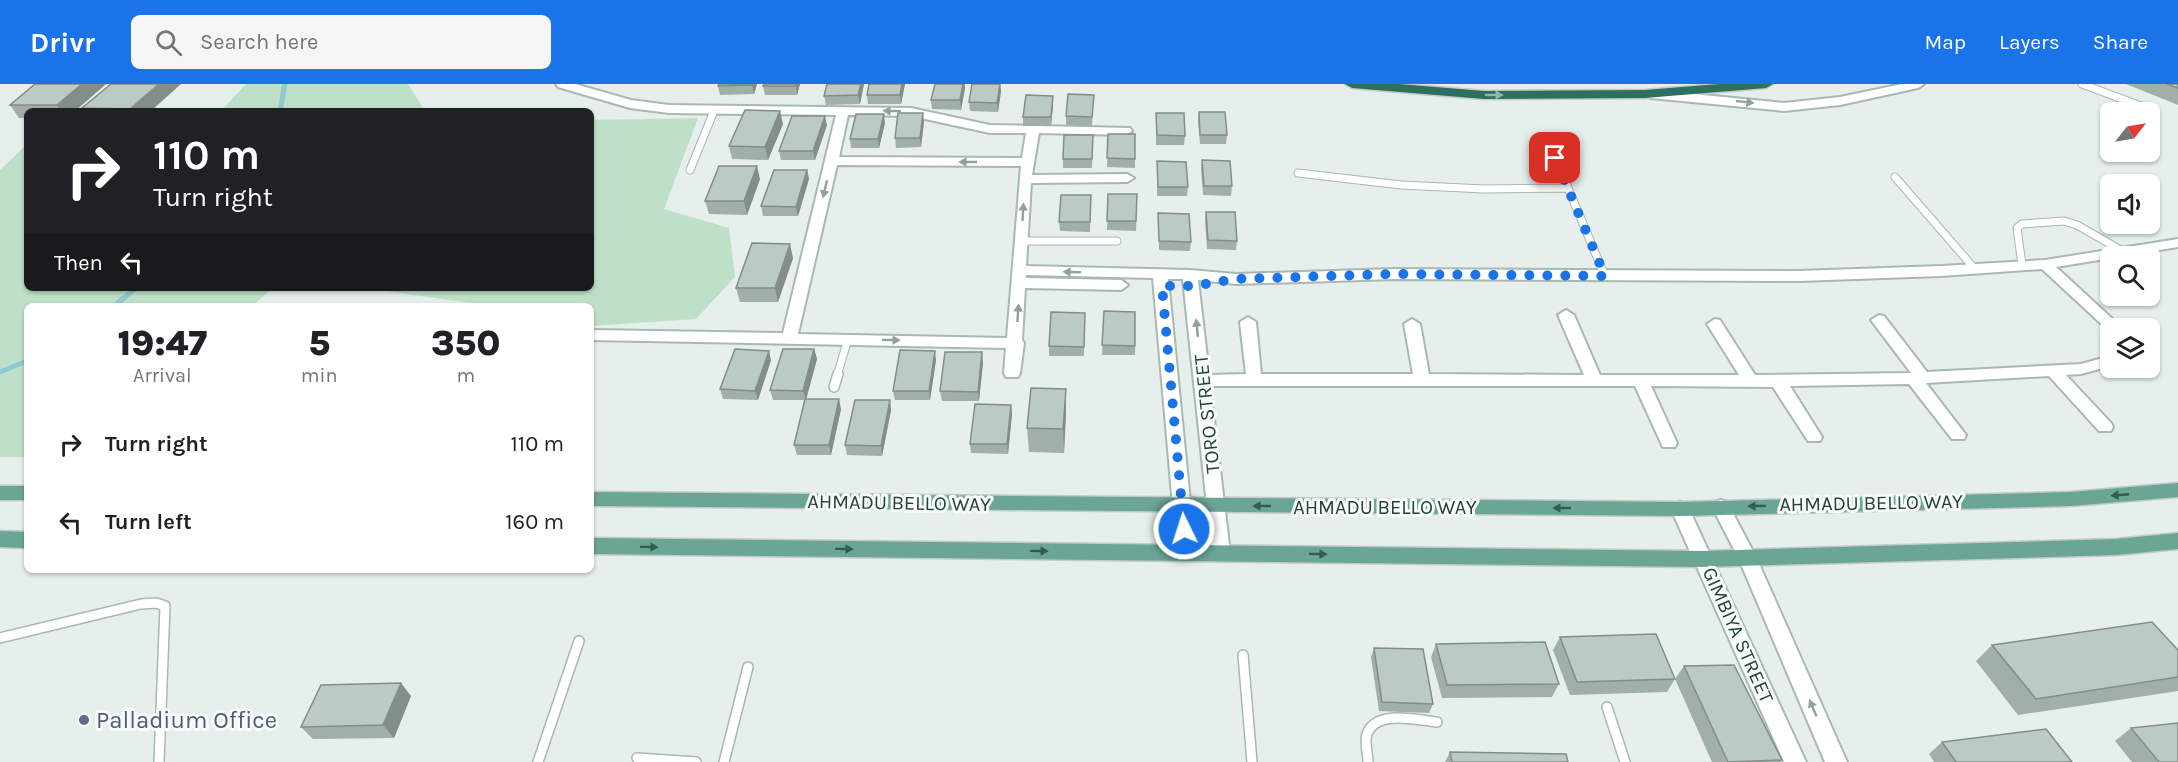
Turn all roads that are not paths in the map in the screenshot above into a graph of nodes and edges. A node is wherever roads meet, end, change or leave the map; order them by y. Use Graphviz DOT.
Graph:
graph roads {
  1 [pos="562,84"];
  2 [pos="1352,84"];
  3 [pos="1766,84"];
  4 [pos="1918,84"];
  5 [pos="2082,84"];
  6 [pos="1400,86"];
  7 [pos="1644,94"];
  8 [pos="2130,102"];
  9 [pos="714,111"];
  10 [pos="843,112"];
  11 [pos="1033,131"];
  12 [pos="1126,131"];
  13 [pos="1555,158"];
  14 [pos="831,161"];
  15 [pos="1027,162"];
  16 [pos="690,170"];
  17 [pos="1298,173"];
  18 [pos="1895,177"];
  19 [pos="1126,178"];
  20 [pos="1024,179"];
  21 [pos="1567,188"];
  22 [pos="1022,241"];
  23 [pos="1117,241"];
  24 [pos="2178,243"];
  25 [pos="2114,246"];
  26 [pos="2160,247"];
  27 [pos="2100,257"];
  28 [pos="2045,264"];
  29 [pos="2022,265"];
  30 [pos="1974,268"];
  31 [pos="1605,276"];
  32 [pos="1020,277"];
  33 [pos="1161,281"];
  34 [pos="1191,281"];
  35 [pos="1566,315"];
  36 [pos="2102,318"];
  37 [pos="1879,320"];
  38 [pos="1248,322"];
  39 [pos="1412,324"];
  40 [pos="1716,324"];
  41 [pos="594,335"];
  42 [pos="790,338"];
  43 [pos="848,339"];
  44 [pos="1016,343"];
  45 [pos="2100,364"];
  46 [pos="2052,370"];
  47 [pos="1012,373"];
  48 [pos="1918,378"];
  49 [pos="1254,379"];
  50 [pos="1422,379"];
  51 [pos="1594,379"];
  52 [pos="1640,380"];
  53 [pos="1749,380"];
  54 [pos="1203,381"];
  55 [pos="1778,381"];
  56 [pos="834,387"];
  57 [pos="2105,428"];
  58 [pos="1958,435"];
  59 [pos="1814,437"];
  60 [pos="1669,443"];
  61 [pos="2178,490"];
  62 [pos="0,493"];
  63 [pos="24,493"];
  64 [pos="594,499"];
  65 [pos="1183,506"];
  66 [pos="1218,506"];
  67 [pos="1721,507"];
  68 [pos="1680,509"];
  69 [pos="0,539"];
  70 [pos="24,540"];
  71 [pos="2178,542"];
  72 [pos="594,546"];
  73 [pos="1186,552"];
  74 [pos="1221,553"];
  75 [pos="1747,557"];
  76 [pos="1703,559"];
  77 [pos="0,638"];
  78 [pos="579,641"];
  79 [pos="1243,656"];
  80 [pos="748,667"];
  81 [pos="1607,707"];
  82 [pos="1437,722"];
  83 [pos="637,758"];
  84 [pos="159,762"];
  85 [pos="538,762"];
  86 [pos="696,762"];
  87 [pos="724,762"];
  88 [pos="1252,762"];
  89 [pos="1368,762"];
  90 [pos="1625,762"];
  91 [pos="1794,762"];
  92 [pos="1836,762"];
  1 -- 9 [label="street"];
  2 -- 6 [label="highway"];
  3 -- 7 [label="highway"];
  7 -- 4 [label="street, one-way"];
  5 -- 8 [label="lane"];
  6 -- 7 [label="highway, one-way"];
  9 -- 10 [label="street"];
  9 -- 16 [label="lane"];
  11 -- 10 [label="street, one-way"];
  10 -- 14 [label="street"];
  11 -- 12 [label="street"];
  11 -- 15 [label="street"];
  13 -- 21 [label="lane"];
  15 -- 14 [label="street, one-way"];
  14 -- 42 [label="street, one-way"];
  15 -- 20 [label="street"];
  17 -- 21 [label="lane"];
  18 -- 30 [label="lane"];
  19 -- 20 [label="street"];
  22 -- 20 [label="street, one-way"];
  21 -- 31 [label="lane"];
  22 -- 23 [label="lane"];
  22 -- 32 [label="street"];
  24 -- 26 [label="street"];
  25 -- 29 [label="lane"];
  27 -- 28 [label="street"];
  28 -- 29 [label="street"];
  28 -- 36 [label="street"];
  29 -- 30 [label="street"];
  30 -- 31 [label="street"];
  31 -- 34 [label="street"];
  32 -- 33 [label="street"];
  44 -- 32 [label="street, one-way"];
  33 -- 34 [label="street"];
  33 -- 65 [label="street, TORO STREET"];
  54 -- 34 [label="street, TORO STREET, one-way"];
  35 -- 51 [label="street"];
  37 -- 48 [label="street"];
  38 -- 49 [label="street"];
  39 -- 50 [label="street"];
  40 -- 53 [label="street"];
  41 -- 42 [label="street"];
  42 -- 43 [label="street"];
  43 -- 44 [label="street, one-way"];
  43 -- 56 [label="lane"];
  44 -- 47 [label="street"];
  45 -- 46 [label="street"];
  46 -- 48 [label="street"];
  46 -- 57 [label="street"];
  48 -- 55 [label="street"];
  48 -- 58 [label="street"];
  49 -- 50 [label="street"];
  49 -- 54 [label="street"];
  50 -- 51 [label="street"];
  51 -- 52 [label="street"];
  52 -- 53 [label="street"];
  52 -- 60 [label="street"];
  53 -- 55 [label="street"];
  54 -- 66 [label="street, TORO STREET"];
  55 -- 59 [label="street"];
  61 -- 67 [label="main road, AHMADU BELLO WAY, one-way"];
  62 -- 63 [label="main road"];
  64 -- 65 [label="main road, AHMADU BELLO WAY"];
  65 -- 66 [label="main road, AHMADU BELLO WAY"];
  65 -- 73 [label="street, TORO STREET"];
  68 -- 66 [label="main road, AHMADU BELLO WAY, one-way"];
  66 -- 74 [label="street, TORO STREET"];
  67 -- 68 [label="main road, AHMADU BELLO WAY"];
  67 -- 75 [label="street"];
  68 -- 76 [label="street, GIMBIYA STREET"];
  69 -- 70 [label="main road"];
  71 -- 75 [label="main road"];
  72 -- 73 [label="main road, one-way"];
  73 -- 74 [label="main road"];
  74 -- 76 [label="main road, one-way"];
  75 -- 76 [label="main road"];
  92 -- 75 [label="street, one-way"];
  76 -- 91 [label="street, GIMBIYA STREET"];
  77 -- 84 [label="lane"];
  78 -- 85 [label="lane"];
  79 -- 88 [label="lane"];
  80 -- 87 [label="lane"];
  81 -- 90 [label="lane"];
  82 -- 89 [label="lane"];
  83 -- 86 [label="lane"];
}
